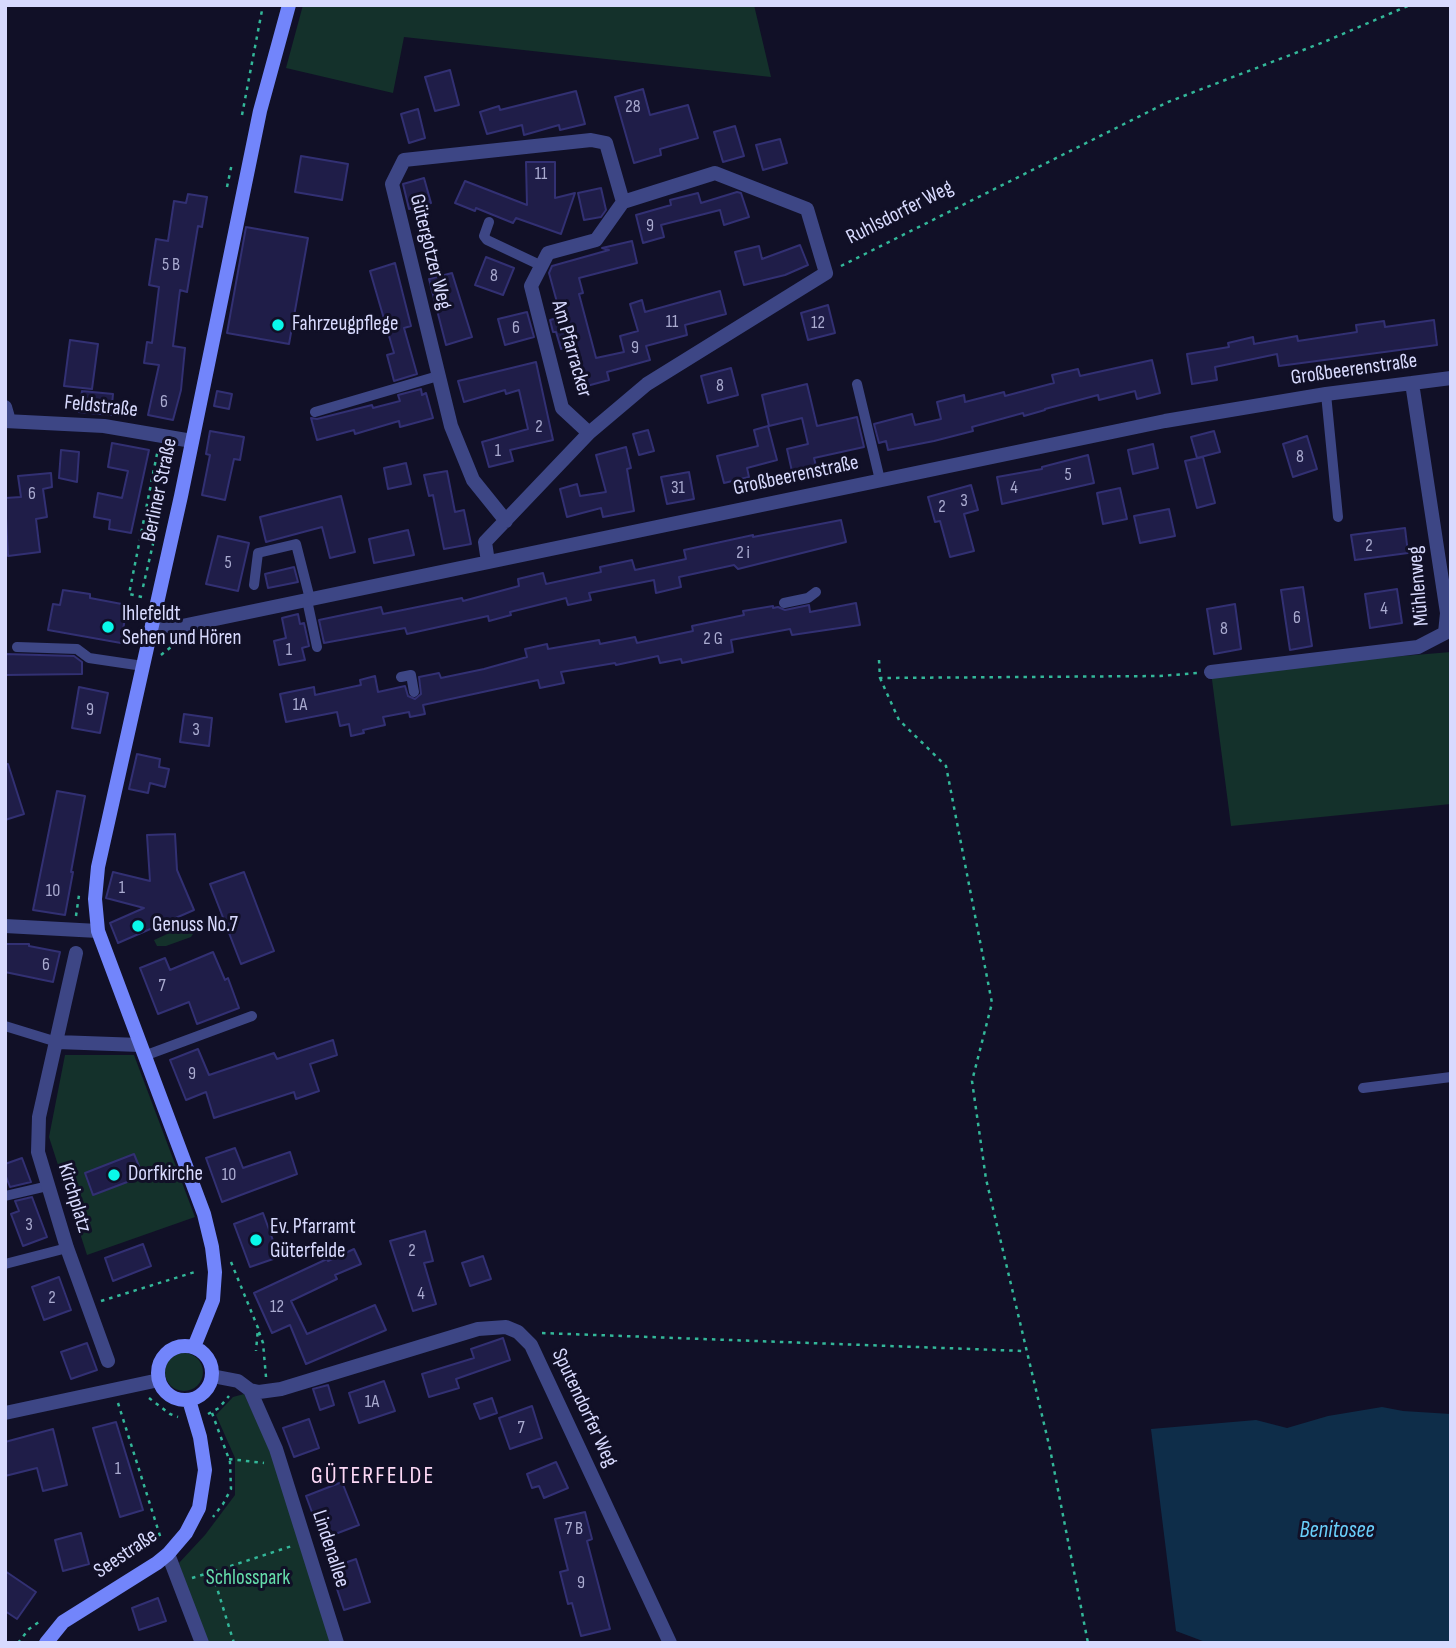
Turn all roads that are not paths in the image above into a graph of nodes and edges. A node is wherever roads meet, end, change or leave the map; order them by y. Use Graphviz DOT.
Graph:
graph roads {
  1 [pos="289,5"];
  2 [pos="623,202"];
  3 [pos="489,222"];
  4 [pos="542,265"];
  5 [pos="438,376"];
  6 [pos="1451,378"];
  7 [pos="1412,383"];
  8 [pos="857,384"];
  9 [pos="1326,394"];
  10 [pos="315,412"];
  11 [pos="7,417"];
  12 [pos="589,433"];
  13 [pos="192,440"];
  14 [pos="880,480"];
  15 [pos="1338,517"];
  16 [pos="506,521"];
  17 [pos="488,562"];
  18 [pos="254,585"];
  19 [pos="816,592"];
  20 [pos="309,599"];
  21 [pos="784,603"];
  22 [pos="1449,612"];
  23 [pos="152,623"];
  24 [pos="17,647"];
  25 [pos="317,647"];
  26 [pos="143,666"];
  27 [pos="1211,672"];
  28 [pos="401,677"];
  29 [pos="414,692"];
  30 [pos="5,926"];
  31 [pos="98,930"];
  32 [pos="76,953"];
  33 [pos="252,1016"];
  34 [pos="5,1026"];
  35 [pos="57,1042"];
  36 [pos="142,1050"];
  37 [pos="1451,1077"];
  38 [pos="1363,1088"];
  39 [pos="48,1186"];
  40 [pos="5,1196"];
  41 [pos="67,1248"];
  42 [pos="5,1264"];
  43 [pos="194,1347"];
  44 [pos="108,1361"];
  45 [pos="212,1376"];
  46 [pos="159,1380"];
  47 [pos="250,1390"];
  48 [pos="189,1399"];
  49 [pos="5,1413"];
  50 [pos="169,1554"];
  51 [pos="46,1643"];
  52 [pos="202,1643"];
  53 [pos="337,1643"];
  54 [pos="670,1643"];
  1 -- 13 [label="main road, Berliner Straße"];
  2 -- 4 [label="street"];
  2 -- 5 [label="street, Gütergotzer Weg"];
  2 -- 12 [label="street"];
  3 -- 4 [label="lane"];
  4 -- 12 [label="street, Am Pfarracker"];
  5 -- 10 [label="lane"];
  5 -- 16 [label="street, Gütergotzer Weg"];
  6 -- 7 [label="street, Großbeerenstraße"];
  7 -- 9 [label="street, Großbeerenstraße"];
  7 -- 22 [label="street, Mühlenweg"];
  8 -- 14 [label="lane"];
  9 -- 14 [label="street, Großbeerenstraße"];
  9 -- 15 [label="lane"];
  11 -- 13 [label="street, Feldstraße"];
  12 -- 16 [label="street"];
  13 -- 23 [label="main road, Berliner Straße"];
  14 -- 17 [label="street, Großbeerenstraße"];
  16 -- 17 [label="street"];
  17 -- 20 [label="street, Großbeerenstraße"];
  18 -- 20 [label="lane"];
  19 -- 21 [label="lane"];
  20 -- 23 [label="street, Großbeerenstraße"];
  20 -- 25 [label="lane"];
  22 -- 27 [label="street, Mühlenweg"];
  23 -- 26 [label="main road, Berliner Straße"];
  24 -- 26 [label="lane"];
  26 -- 31 [label="main road, Berliner Straße"];
  28 -- 29 [label="lane"];
  30 -- 31 [label="street"];
  31 -- 36 [label="main road"];
  32 -- 35 [label="street, Kirchplatz"];
  33 -- 36 [label="lane"];
  34 -- 35 [label="lane"];
  35 -- 36 [label="street"];
  35 -- 39 [label="street, Kirchplatz"];
  36 -- 43 [label="main road"];
  37 -- 38 [label="lane"];
  39 -- 40 [label="lane"];
  39 -- 41 [label="street, Kirchplatz"];
  41 -- 42 [label="lane"];
  41 -- 44 [label="street, Kirchplatz"];
  43 -- 45 [label="main road"];
  43 -- 46 [label="main road"];
  45 -- 47 [label="street"];
  45 -- 48 [label="main road"];
  46 -- 48 [label="main road"];
  46 -- 49 [label="street"];
  47 -- 53 [label="street, Lindenallee"];
  47 -- 54 [label="street, Sputendorfer Weg"];
  48 -- 50 [label="main road, Seestraße"];
  50 -- 51 [label="main road, Seestraße"];
  50 -- 52 [label="street"];
}
